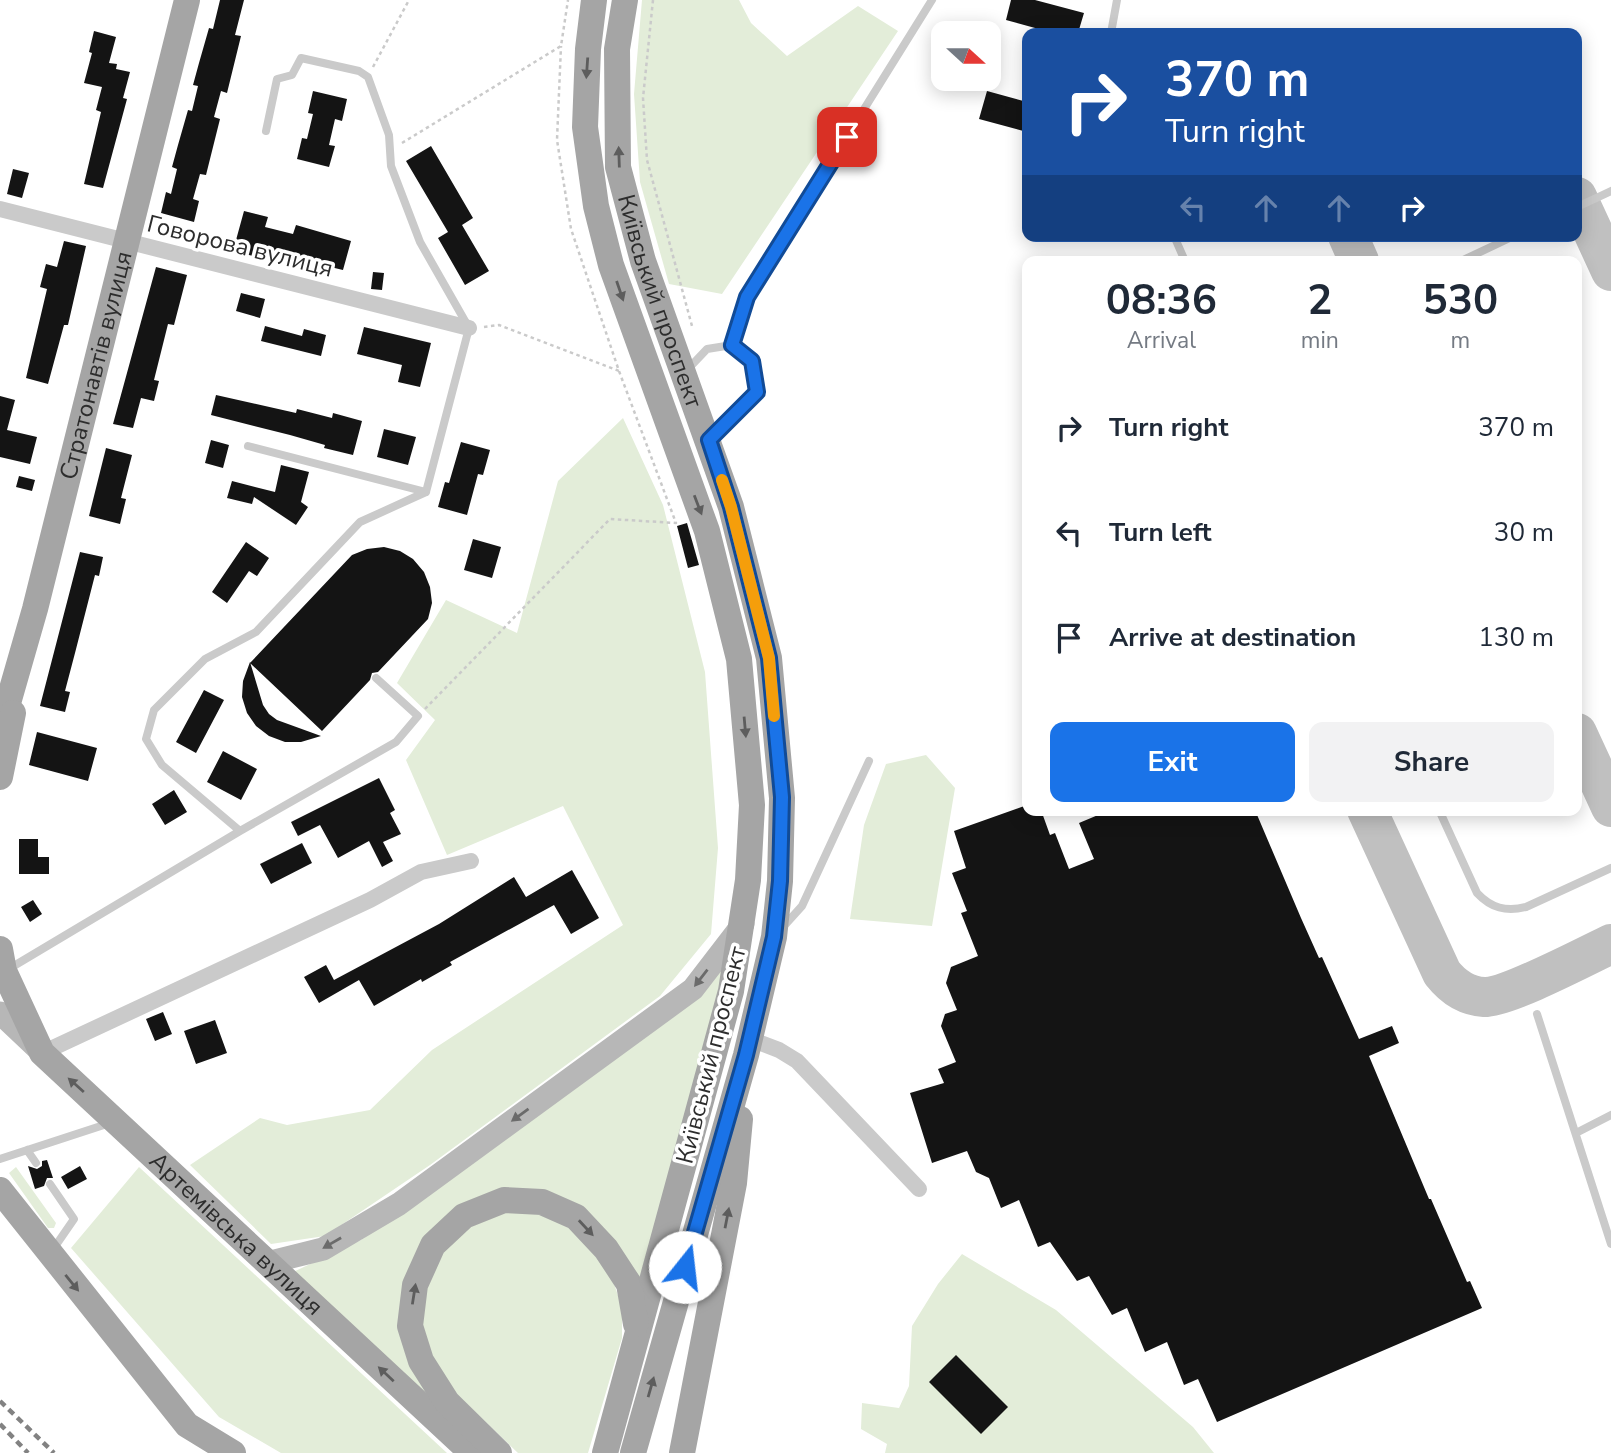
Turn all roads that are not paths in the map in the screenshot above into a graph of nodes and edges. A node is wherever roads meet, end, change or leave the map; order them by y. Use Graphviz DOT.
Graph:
graph roads {
  1 [pos="187,0"];
  2 [pos="594,0"];
  3 [pos="625,0"];
  4 [pos="932,0"];
  5 [pos="1117,0"];
  6 [pos="1112,28"];
  7 [pos="267,131"];
  8 [pos="1611,191"];
  9 [pos="1582,205"];
  10 [pos="0,209"];
  11 [pos="127,240"];
  12 [pos="1501,242"];
  13 [pos="1472,256"];
  14 [pos="468,328"];
  15 [pos="732,345"];
  16 [pos="684,373"];
  17 [pos="657,395"];
  18 [pos="709,440"];
  19 [pos="248,446"];
  20 [pos="678,451"];
  21 [pos="426,492"];
  22 [pos="35,609"];
  23 [pos="376,678"];
  24 [pos="0,731"];
  25 [pos="869,761"];
  26 [pos="0,777"];
  27 [pos="1442,816"];
  28 [pos="240,831"];
  29 [pos="471,861"];
  30 [pos="1611,868"];
  31 [pos="748,880"];
  32 [pos="780,881"];
  33 [pos="743,924"];
  34 [pos="774,937"];
  35 [pos="2,960"];
  36 [pos="0,1013"];
  37 [pos="1537,1014"];
  38 [pos="0,1034"];
  39 [pos="748,1047"];
  40 [pos="41,1053"];
  41 [pos="1611,1115"];
  42 [pos="116,1121"];
  43 [pos="1576,1133"];
  44 [pos="27,1150"];
  45 [pos="0,1159"];
  46 [pos="36,1163"];
  47 [pos="50,1184"];
  48 [pos="919,1189"];
  49 [pos="0,1190"];
  50 [pos="1611,1244"];
  51 [pos="50,1254"];
  52 [pos="267,1263"];
  53 [pos="638,1331"];
  54 [pos="419,1405"];
  55 [pos="187,1425"];
  56 [pos="209,1453"];
  57 [pos="233,1453"];
  58 [pos="472,1453"];
  59 [pos="493,1453"];
  60 [pos="499,1453"];
  61 [pos="605,1453"];
  62 [pos="632,1453"];
  63 [pos="682,1453"];
  1 -- 11 [label="main road, Стратонавтів вулиця"];
  2 -- 17 [label="main road, Київський проспект, one-way"];
  16 -- 3 [label="main road, Київський проспект, one-way"];
  4 -- 15 [label="lane"];
  5 -- 6 [label="lane"];
  7 -- 14 [label="lane"];
  8 -- 9 [label="lane"];
  10 -- 11 [label="street, Говорова вулиця"];
  11 -- 14 [label="street, Говорова вулиця"];
  11 -- 22 [label="main road, Стратонавтів вулиця"];
  12 -- 13 [label="lane"];
  14 -- 21 [label="lane"];
  15 -- 16 [label="lane"];
  15 -- 18 [label="lane"];
  16 -- 17 [label="main road"];
  16 -- 18 [label="main road, Київський проспект"];
  17 -- 20 [label="main road, Київський проспект"];
  18 -- 20 [label="main road"];
  18 -- 32 [label="main road, Київський проспект"];
  19 -- 21 [label="lane"];
  20 -- 31 [label="main road, Київський проспект, one-way"];
  21 -- 28 [label="lane"];
  22 -- 24 [label="main road, Стратонавтів вулиця"];
  22 -- 26 [label="main road"];
  23 -- 28 [label="lane"];
  25 -- 34 [label="lane"];
  27 -- 30 [label="lane"];
  28 -- 35 [label="lane"];
  29 -- 40 [label="street"];
  31 -- 32 [label="main road"];
  31 -- 33 [label="main road, Київський проспект"];
  32 -- 34 [label="main road, Київський проспект"];
  33 -- 34 [label="main road"];
  33 -- 52 [label="street, one-way"];
  33 -- 53 [label="main road, Київський проспект"];
  34 -- 39 [label="main road, Київський проспект"];
  35 -- 40 [label="main road"];
  36 -- 40 [label="street, Артемівська вулиця"];
  37 -- 43 [label="lane"];
  38 -- 40 [label="street"];
  39 -- 48 [label="street"];
  62 -- 39 [label="main road, Київський проспект, one-way"];
  63 -- 39 [label="main road, one-way"];
  42 -- 40 [label="main road, Артемівська вулиця, one-way"];
  41 -- 43 [label="lane"];
  42 -- 44 [label="lane"];
  42 -- 52 [label="main road, Артемівська вулиця"];
  43 -- 50 [label="lane"];
  44 -- 45 [label="lane"];
  44 -- 46 [label="lane"];
  47 -- 51 [label="lane"];
  49 -- 51 [label="main road"];
  51 -- 55 [label="main road, one-way"];
  54 -- 52 [label="main road, Артемівська вулиця, one-way"];
  60 -- 53 [label="main road, one-way"];
  53 -- 61 [label="main road, Київський проспект"];
  54 -- 58 [label="main road, Артемівська вулиця"];
  54 -- 59 [label="main road"];
  55 -- 56 [label="street"];
  55 -- 57 [label="main road"];
}
